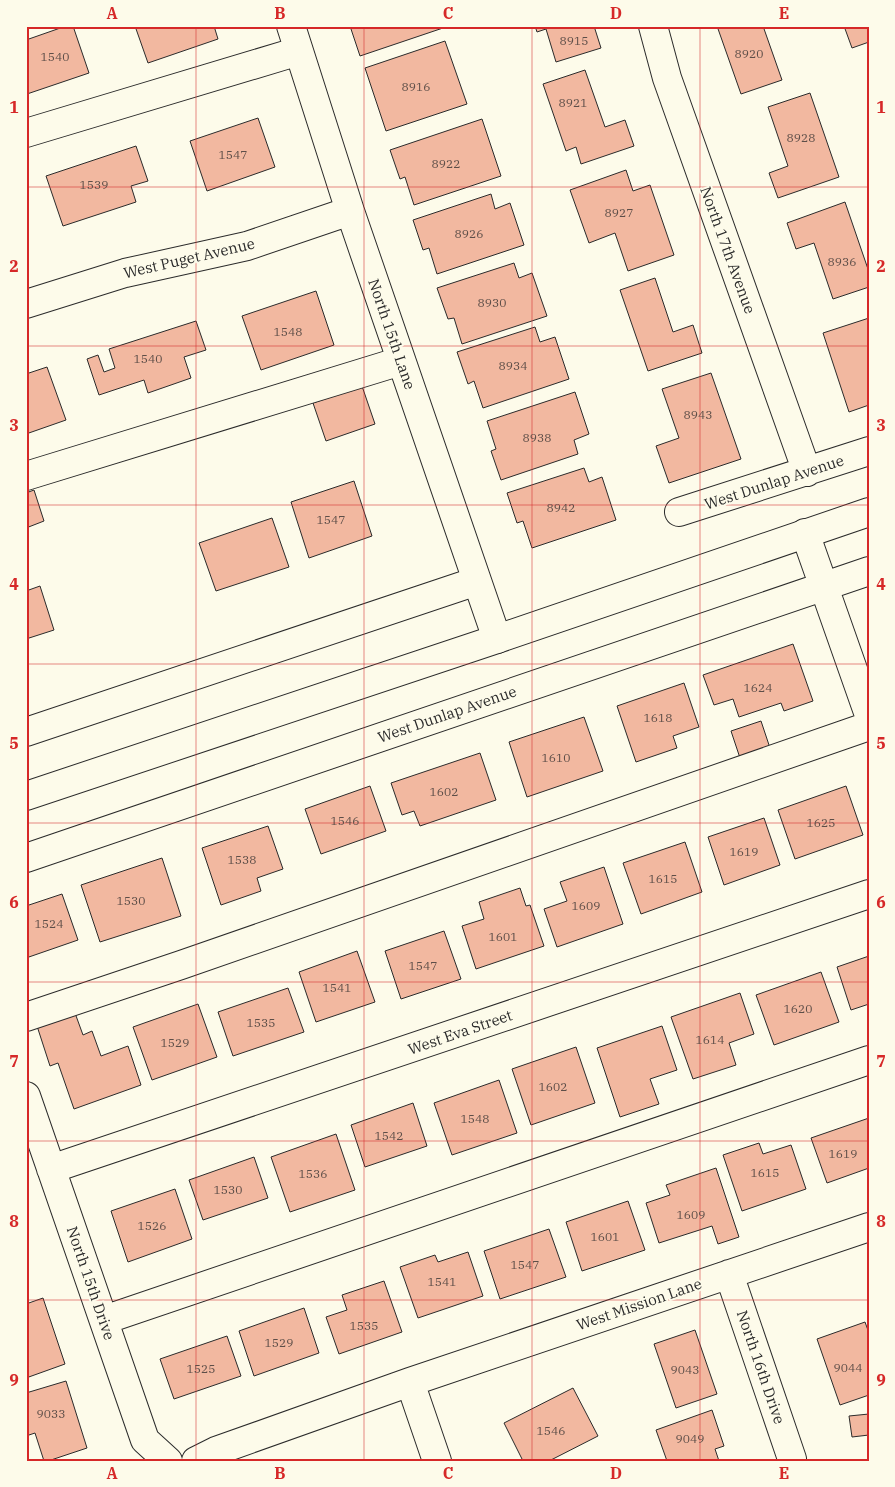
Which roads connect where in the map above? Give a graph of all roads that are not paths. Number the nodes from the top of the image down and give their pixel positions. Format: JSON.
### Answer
{"nodes":[{"id":1,"x":653,"y":26,"type":"edge"},
{"id":2,"x":295,"y":39,"type":"edge"},
{"id":3,"x":26,"y":134,"type":"edge"},
{"id":4,"x":350,"y":211,"type":"junction"},
{"id":5,"x":26,"y":304,"type":"edge"},
{"id":6,"x":401,"y":361,"type":"junction"},
{"id":7,"x":869,"y":451,"type":"edge"},
{"id":8,"x":807,"y":472,"type":"junction"},
{"id":9,"x":26,"y":476,"type":"edge"},
{"id":10,"x":680,"y":512,"type":"dead end"},
{"id":11,"x":869,"y":512,"type":"edge"},
{"id":12,"x":805,"y":534,"type":"junction"},
{"id":13,"x":869,"y":571,"type":"edge"},
{"id":14,"x":476,"y":581,"type":"junction"},
{"id":15,"x":824,"y":586,"type":"junction"},
{"id":16,"x":497,"y":640,"type":"junction"},
{"id":17,"x":869,"y":715,"type":"edge"},
{"id":18,"x":869,"y":726,"type":"edge"},
{"id":19,"x":26,"y":732,"type":"edge"},
{"id":20,"x":26,"y":796,"type":"edge"},
{"id":21,"x":26,"y":858,"type":"edge"},
{"id":22,"x":869,"y":894,"type":"edge"},
{"id":23,"x":26,"y":1017,"type":"edge"},
{"id":24,"x":869,"y":1060,"type":"edge"},
{"id":25,"x":26,"y":1096,"type":"edge"},
{"id":26,"x":51,"y":1169,"type":"junction"},
{"id":27,"x":869,"y":1227,"type":"edge"},
{"id":28,"x":729,"y":1274,"type":"junction"},
{"id":29,"x":104,"y":1320,"type":"junction"},
{"id":30,"x":410,"y":1382,"type":"junction"},
{"id":31,"x":792,"y":1459,"type":"dead end"},
{"id":32,"x":168,"y":1461,"type":"edge"},
{"id":33,"x":196,"y":1461,"type":"edge"},
{"id":34,"x":437,"y":1461,"type":"edge"}],
"edges":[{"from":1,"to":8,"type":"street","name":"North 17th Avenue"},
{"from":2,"to":3,"type":"street"},
{"from":2,"to":4,"type":"street","name":"North 15th Lane"},
{"from":4,"to":5,"type":"street","name":"West Puget Avenue"},
{"from":4,"to":6,"type":"street","name":"North 15th Lane"},
{"from":6,"to":9,"type":"street"},
{"from":6,"to":14,"type":"street","name":"North 15th Lane"},
{"from":7,"to":8,"type":"street","name":"West Dunlap Avenue"},
{"from":8,"to":10,"type":"street","name":"West Dunlap Avenue"},
{"from":11,"to":12,"type":"street"},
{"from":12,"to":15,"type":"street"},
{"from":12,"to":16,"type":"street"},
{"from":13,"to":15,"type":"street","name":"West Dunlap Avenue"},
{"from":14,"to":16,"type":"street","name":"North 15th Lane"},
{"from":14,"to":19,"type":"street"},
{"from":15,"to":17,"type":"street"},
{"from":15,"to":21,"type":"street","name":"West Dunlap Avenue"},
{"from":16,"to":20,"type":"street"},
{"from":18,"to":23,"type":"street"},
{"from":22,"to":26,"type":"street","name":"West Eva Street"},
{"from":24,"to":29,"type":"street"},
{"from":25,"to":26,"type":"street","name":"North 15th Drive"},
{"from":26,"to":29,"type":"street","name":"North 15th Drive"},
{"from":27,"to":28,"type":"street","name":"West Mission Lane"},
{"from":28,"to":30,"type":"street","name":"West Mission Lane"},
{"from":28,"to":31,"type":"street","name":"North 16th Drive"},
{"from":29,"to":32,"type":"street","name":"North 15th Drive"},
{"from":30,"to":33,"type":"street","name":"West Mission Lane"},
{"from":30,"to":34,"type":"street"}]}
